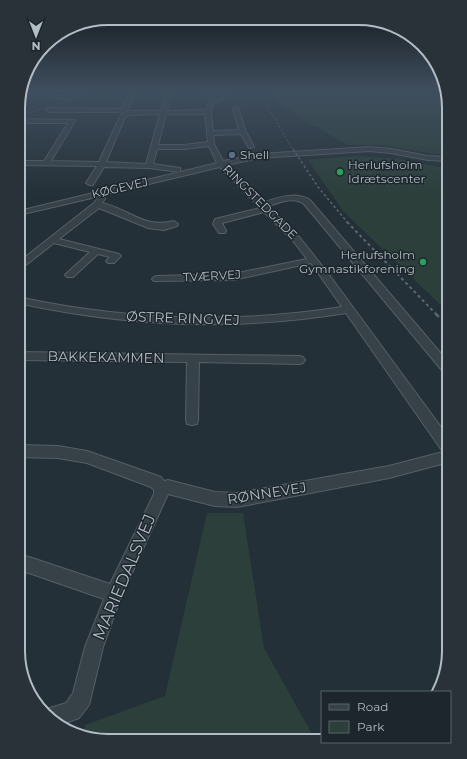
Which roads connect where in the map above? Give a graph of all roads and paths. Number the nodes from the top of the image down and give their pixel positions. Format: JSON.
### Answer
{"nodes":[{"id":1,"x":69,"y":126,"type":"edge"},
{"id":2,"x":118,"y":126,"type":"edge"},
{"id":3,"x":160,"y":126,"type":"edge"},
{"id":4,"x":209,"y":126,"type":"edge"},
{"id":5,"x":241,"y":126,"type":"edge"},
{"id":6,"x":243,"y":132,"type":"junction"},
{"id":7,"x":210,"y":133,"type":"junction"},
{"id":8,"x":212,"y":144,"type":"junction"},
{"id":9,"x":154,"y":147,"type":"junction"},
{"id":10,"x":251,"y":147,"type":"dead end"},
{"id":11,"x":442,"y":159,"type":"edge"},
{"id":12,"x":238,"y":160,"type":"junction"},
{"id":13,"x":285,"y":162,"type":"dead end"},
{"id":14,"x":25,"y":163,"type":"edge"},
{"id":15,"x":46,"y":163,"type":"junction"},
{"id":16,"x":102,"y":164,"type":"junction"},
{"id":17,"x":221,"y":164,"type":"junction"},
{"id":18,"x":149,"y":166,"type":"junction"},
{"id":19,"x":177,"y":170,"type":"dead end"},
{"id":20,"x":90,"y":183,"type":"dead end"},
{"id":21,"x":98,"y":194,"type":"junction"},
{"id":22,"x":98,"y":205,"type":"junction"},
{"id":23,"x":264,"y":207,"type":"junction"},
{"id":24,"x":25,"y":212,"type":"edge"},
{"id":25,"x":174,"y":224,"type":"dead end"},
{"id":26,"x":222,"y":231,"type":"dead end"},
{"id":27,"x":52,"y":240,"type":"junction"},
{"id":28,"x":96,"y":251,"type":"junction"},
{"id":29,"x":313,"y":260,"type":"junction"},
{"id":30,"x":25,"y":261,"type":"edge"},
{"id":31,"x":111,"y":261,"type":"dead end"},
{"id":32,"x":70,"y":275,"type":"dead end"},
{"id":33,"x":157,"y":279,"type":"dead end"},
{"id":34,"x":25,"y":301,"type":"edge"},
{"id":35,"x":349,"y":309,"type":"junction"},
{"id":36,"x":25,"y":356,"type":"edge"},
{"id":37,"x":193,"y":359,"type":"junction"},
{"id":38,"x":299,"y":360,"type":"dead end"},
{"id":39,"x":442,"y":363,"type":"edge"},
{"id":40,"x":192,"y":420,"type":"dead end"},
{"id":41,"x":442,"y":439,"type":"edge"},
{"id":42,"x":25,"y":451,"type":"edge"},
{"id":43,"x":442,"y":458,"type":"edge"},
{"id":44,"x":161,"y":488,"type":"junction"},
{"id":45,"x":25,"y":564,"type":"edge"},
{"id":46,"x":114,"y":594,"type":"junction"},
{"id":47,"x":57,"y":716,"type":"edge"}],
"edges":[{"from":1,"to":15,"type":"street"},
{"from":2,"to":16,"type":"street"},
{"from":3,"to":9,"type":"street"},
{"from":4,"to":7,"type":"street","name":"RINGSTEDGADE"},
{"from":5,"to":6,"type":"street"},
{"from":6,"to":7,"type":"street"},
{"from":6,"to":10,"type":"street"},
{"from":7,"to":8,"type":"street","name":"RINGSTEDGADE"},
{"from":8,"to":9,"type":"street"},
{"from":8,"to":17,"type":"street","name":"RINGSTEDGADE"},
{"from":9,"to":18,"type":"street"},
{"from":11,"to":12,"type":"street","name":"KØGEVEJ"},
{"from":12,"to":13,"type":"street"},
{"from":12,"to":17,"type":"street","name":"KØGEVEJ"},
{"from":14,"to":15,"type":"street"},
{"from":15,"to":16,"type":"street"},
{"from":16,"to":18,"type":"street"},
{"from":16,"to":20,"type":"street"},
{"from":17,"to":21,"type":"street","name":"KØGEVEJ"},
{"from":17,"to":23,"type":"street","name":"RINGSTEDGADE"},
{"from":18,"to":19,"type":"street"},
{"from":21,"to":22,"type":"street"},
{"from":21,"to":24,"type":"street","name":"KØGEVEJ"},
{"from":22,"to":25,"type":"street"},
{"from":22,"to":27,"type":"street"},
{"from":23,"to":26,"type":"street"},
{"from":23,"to":29,"type":"street","name":"RINGSTEDGADE"},
{"from":23,"to":39,"type":"street"},
{"from":27,"to":28,"type":"street"},
{"from":27,"to":30,"type":"street"},
{"from":28,"to":31,"type":"street"},
{"from":28,"to":32,"type":"street"},
{"from":29,"to":33,"type":"street","name":"TVÆRVEJ"},
{"from":29,"to":35,"type":"street","name":"RINGSTEDGADE"},
{"from":34,"to":35,"type":"street","name":"ØSTRE RINGVEJ"},
{"from":35,"to":41,"type":"street","name":"RINGSTEDGADE"},
{"from":36,"to":37,"type":"street","name":"BAKKEKAMMEN"},
{"from":37,"to":38,"type":"street","name":"BAKKEKAMMEN"},
{"from":37,"to":40,"type":"street"},
{"from":42,"to":44,"type":"street","name":"RØNNEVEJ"},
{"from":43,"to":44,"type":"street","name":"RØNNEVEJ"},
{"from":44,"to":46,"type":"street","name":"MARIEDALSVEJ"},
{"from":45,"to":46,"type":"street"},
{"from":46,"to":47,"type":"street","name":"MARIEDALSVEJ"}]}
